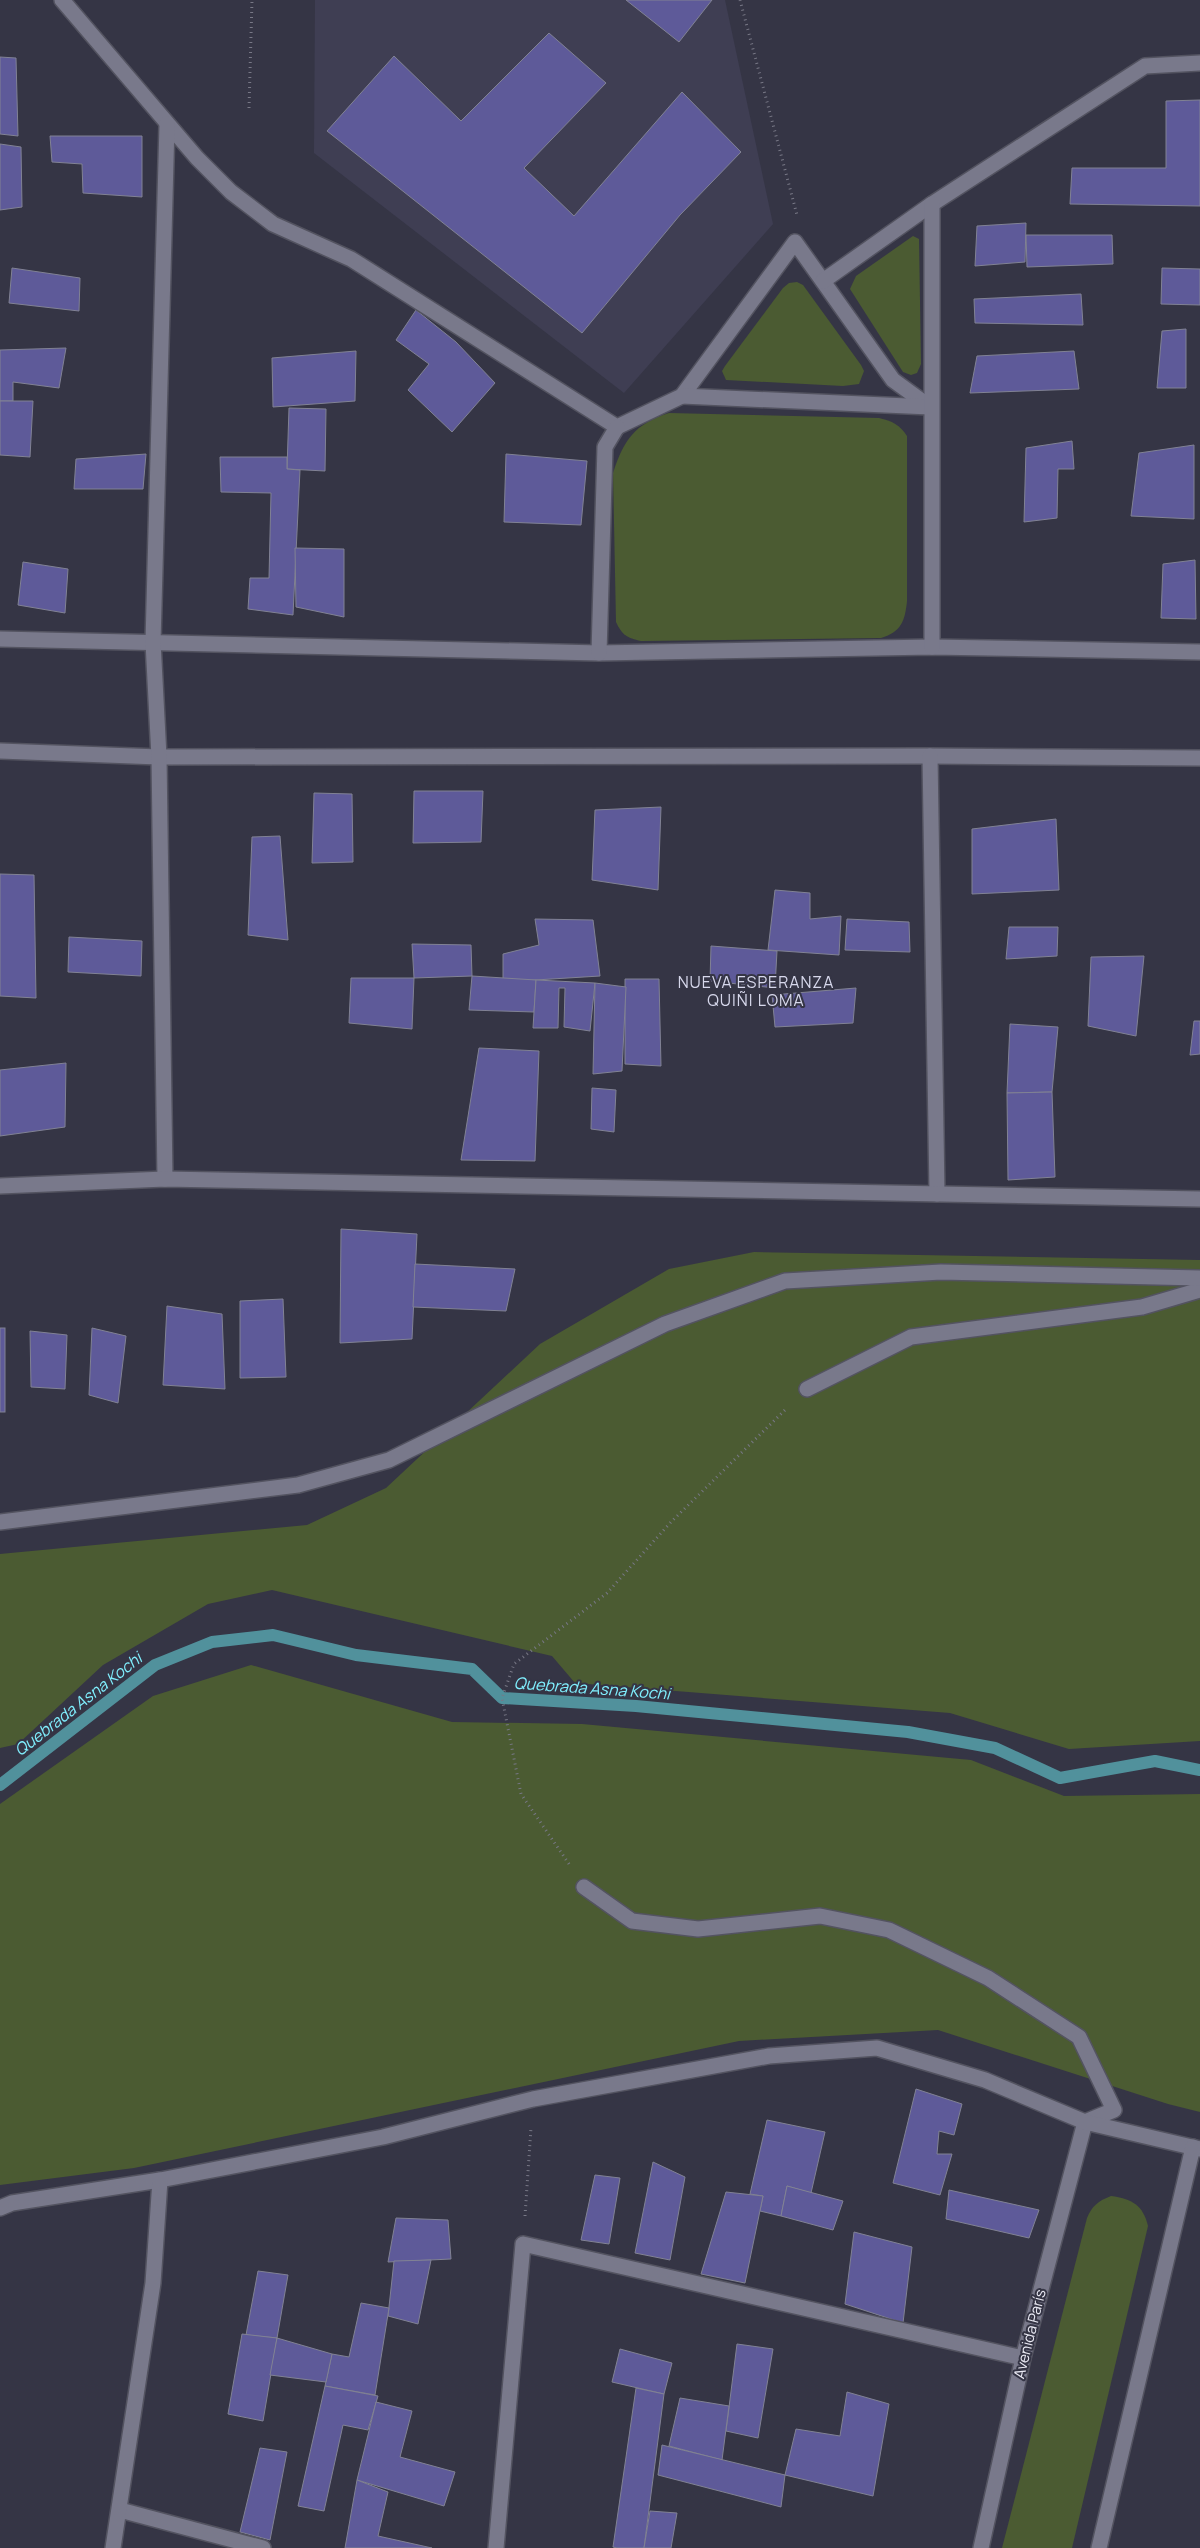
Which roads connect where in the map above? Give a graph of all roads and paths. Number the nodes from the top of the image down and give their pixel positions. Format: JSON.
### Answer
{"nodes":[{"id":1,"x":62,"y":0,"type":"edge"},
{"id":2,"x":252,"y":0,"type":"edge"},
{"id":3,"x":740,"y":0,"type":"edge"},
{"id":4,"x":1200,"y":63,"type":"edge"},
{"id":5,"x":249,"y":108,"type":"dead end"},
{"id":6,"x":167,"y":124,"type":"junction"},
{"id":7,"x":932,"y":204,"type":"junction"},
{"id":8,"x":795,"y":242,"type":"junction"},
{"id":9,"x":823,"y":281,"type":"junction"},
{"id":10,"x":682,"y":396,"type":"junction"},
{"id":11,"x":930,"y":407,"type":"junction"},
{"id":12,"x":617,"y":427,"type":"junction"},
{"id":13,"x":0,"y":639,"type":"edge"},
{"id":14,"x":153,"y":642,"type":"junction"},
{"id":15,"x":932,"y":647,"type":"junction"},
{"id":16,"x":1200,"y":652,"type":"edge"},
{"id":17,"x":599,"y":653,"type":"junction"},
{"id":18,"x":0,"y":751,"type":"edge"},
{"id":19,"x":930,"y":756,"type":"junction"},
{"id":20,"x":159,"y":757,"type":"junction"},
{"id":21,"x":1200,"y":758,"type":"edge"},
{"id":22,"x":165,"y":1179,"type":"junction"},
{"id":23,"x":0,"y":1186,"type":"edge"},
{"id":24,"x":937,"y":1194,"type":"junction"},
{"id":25,"x":1200,"y":1200,"type":"edge"},
{"id":26,"x":1200,"y":1278,"type":"edge"},
{"id":27,"x":1200,"y":1290,"type":"edge"},
{"id":28,"x":807,"y":1389,"type":"joint"},
{"id":29,"x":0,"y":1522,"type":"edge"},
{"id":30,"x":584,"y":1887,"type":"joint"},
{"id":31,"x":533,"y":2100,"type":"junction"},
{"id":32,"x":1085,"y":2122,"type":"junction"},
{"id":33,"x":1197,"y":2148,"type":"edge"},
{"id":34,"x":160,"y":2180,"type":"junction"},
{"id":35,"x":0,"y":2208,"type":"edge"},
{"id":36,"x":523,"y":2244,"type":"junction"},
{"id":37,"x":1023,"y":2358,"type":"junction"},
{"id":38,"x":120,"y":2510,"type":"junction"},
{"id":39,"x":113,"y":2548,"type":"edge"},
{"id":40,"x":263,"y":2548,"type":"edge"},
{"id":41,"x":496,"y":2548,"type":"edge"},
{"id":42,"x":981,"y":2548,"type":"edge"},
{"id":43,"x":1099,"y":2548,"type":"edge"}],
"edges":[{"from":1,"to":6,"type":"street"},
{"from":2,"to":5,"type":"path"},
{"from":3,"to":8,"type":"path"},
{"from":4,"to":7,"type":"street"},
{"from":6,"to":12,"type":"street"},
{"from":6,"to":14,"type":"street"},
{"from":7,"to":9,"type":"street"},
{"from":7,"to":11,"type":"street"},
{"from":8,"to":9,"type":"street"},
{"from":8,"to":10,"type":"street"},
{"from":9,"to":11,"type":"street"},
{"from":10,"to":11,"type":"street"},
{"from":10,"to":12,"type":"street"},
{"from":11,"to":15,"type":"street"},
{"from":12,"to":17,"type":"street"},
{"from":13,"to":14,"type":"street"},
{"from":14,"to":17,"type":"street"},
{"from":14,"to":20,"type":"street"},
{"from":15,"to":16,"type":"street"},
{"from":15,"to":17,"type":"street"},
{"from":18,"to":20,"type":"street"},
{"from":19,"to":20,"type":"street"},
{"from":19,"to":21,"type":"street"},
{"from":19,"to":24,"type":"street"},
{"from":20,"to":22,"type":"street"},
{"from":22,"to":23,"type":"street"},
{"from":22,"to":24,"type":"street"},
{"from":24,"to":25,"type":"street"},
{"from":26,"to":29,"type":"street"},
{"from":27,"to":28,"type":"street"},
{"from":28,"to":30,"type":"path"},
{"from":30,"to":32,"type":"street"},
{"from":31,"to":32,"type":"street"},
{"from":31,"to":34,"type":"street"},
{"from":31,"to":36,"type":"path"},
{"from":32,"to":33,"type":"street"},
{"from":32,"to":37,"type":"street","name":"Avenida París"},
{"from":33,"to":43,"type":"street"},
{"from":34,"to":35,"type":"street"},
{"from":34,"to":38,"type":"street"},
{"from":36,"to":37,"type":"street"},
{"from":36,"to":41,"type":"street"},
{"from":37,"to":42,"type":"street","name":"Avenida París"},
{"from":38,"to":39,"type":"street"},
{"from":38,"to":40,"type":"street"}]}
